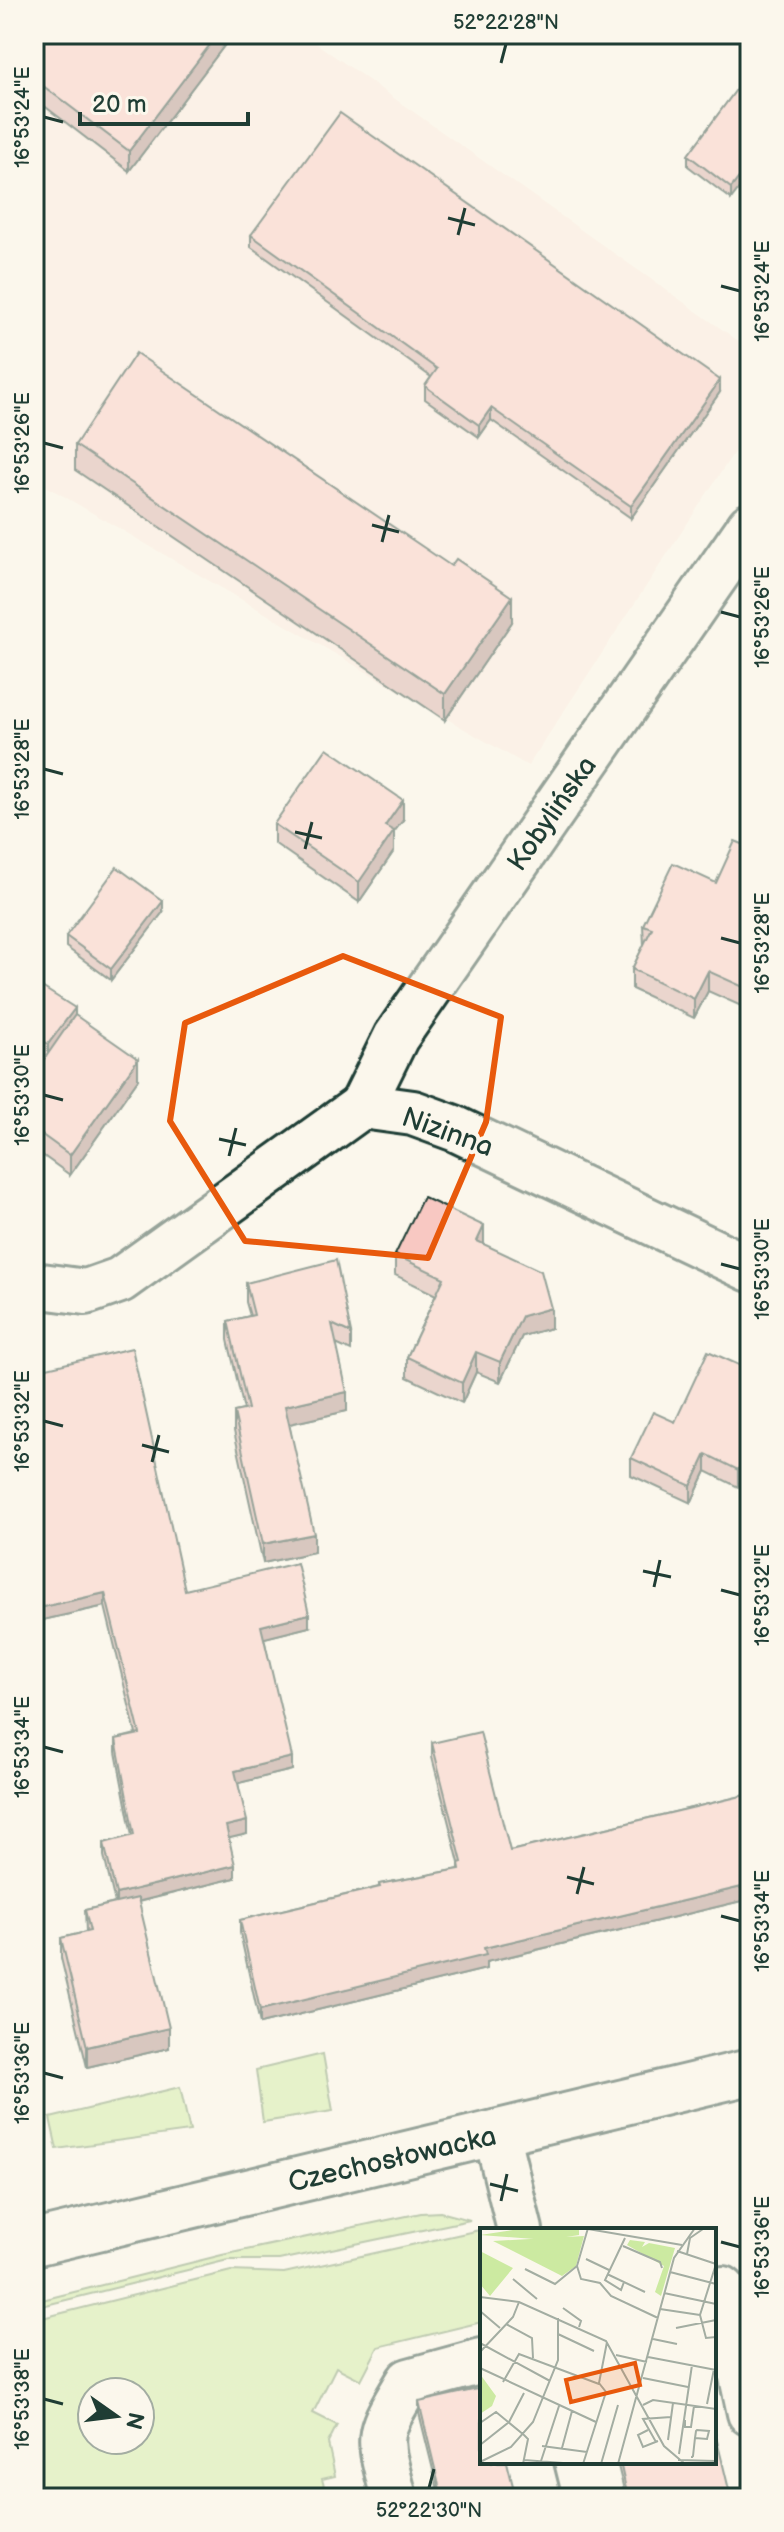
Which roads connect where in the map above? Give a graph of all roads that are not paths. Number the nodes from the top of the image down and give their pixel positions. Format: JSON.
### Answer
{"nodes":[{"id":1,"x":750,"y":526,"type":"edge"},
{"id":2,"x":362,"y":1106,"type":"junction"},
{"id":3,"x":750,"y":1269,"type":"edge"},
{"id":4,"x":34,"y":1285,"type":"edge"},
{"id":5,"x":750,"y":2072,"type":"edge"},
{"id":6,"x":496,"y":2133,"type":"junction"},
{"id":7,"x":106,"y":2225,"type":"junction"},
{"id":8,"x":520,"y":2228,"type":"edge"},
{"id":9,"x":34,"y":2243,"type":"edge"},
{"id":10,"x":34,"y":2262,"type":"edge"},
{"id":11,"x":716,"y":2290,"type":"edge"},
{"id":12,"x":480,"y":2362,"type":"edge"},
{"id":13,"x":750,"y":2413,"type":"edge"},
{"id":14,"x":530,"y":2464,"type":"edge"},
{"id":15,"x":394,"y":2498,"type":"edge"},
{"id":16,"x":538,"y":2498,"type":"edge"}],
"edges":[{"from":1,"to":2,"type":"street","name":"Kobylińska"},
{"from":2,"to":3,"type":"street","name":"Nizinna"},
{"from":2,"to":4,"type":"street","name":"Nizinna"},
{"from":5,"to":6,"type":"street","name":"Czechosłowacka"},
{"from":6,"to":7,"type":"street","name":"Czechosłowacka"},
{"from":6,"to":8,"type":"street"},
{"from":7,"to":9,"type":"street","name":"Czechosłowacka"},
{"from":7,"to":10,"type":"street"},
{"from":11,"to":13,"type":"street"},
{"from":12,"to":15,"type":"street"},
{"from":14,"to":16,"type":"street"}]}
